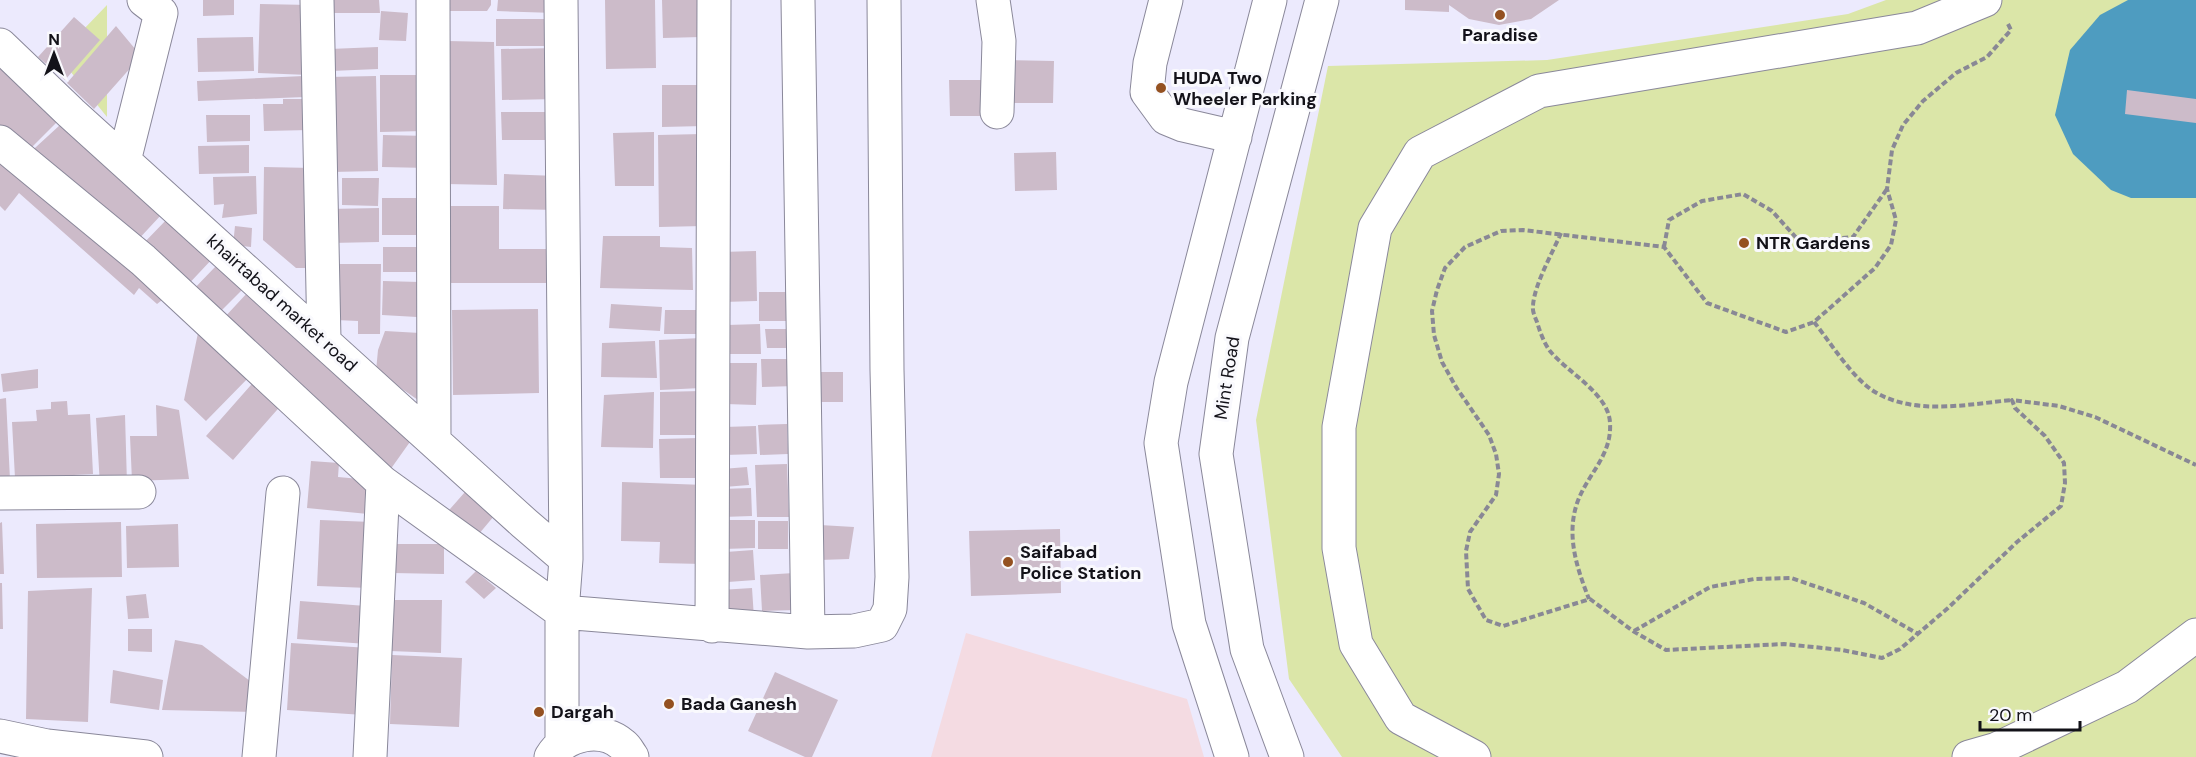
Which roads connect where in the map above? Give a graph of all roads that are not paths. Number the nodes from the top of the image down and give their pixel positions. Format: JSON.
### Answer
{"nodes":[{"id":1,"x":144,"y":0,"type":"edge"},
{"id":2,"x":317,"y":0,"type":"edge"},
{"id":3,"x":433,"y":0,"type":"edge"},
{"id":4,"x":561,"y":0,"type":"edge"},
{"id":5,"x":714,"y":0,"type":"edge"},
{"id":6,"x":798,"y":0,"type":"edge"},
{"id":7,"x":884,"y":0,"type":"edge"},
{"id":8,"x":993,"y":0,"type":"edge"},
{"id":9,"x":1166,"y":0,"type":"edge"},
{"id":10,"x":1270,"y":0,"type":"edge"},
{"id":11,"x":1322,"y":0,"type":"edge"},
{"id":12,"x":1995,"y":10,"type":"edge"},
{"id":13,"x":0,"y":45,"type":"edge"},
{"id":14,"x":997,"y":112,"type":"dead end"},
{"id":15,"x":1235,"y":136,"type":"junction"},
{"id":16,"x":0,"y":142,"type":"edge"},
{"id":17,"x":124,"y":161,"type":"junction"},
{"id":18,"x":324,"y":340,"type":"junction"},
{"id":19,"x":434,"y":441,"type":"junction"},
{"id":20,"x":1161,"y":442,"type":"junction"},
{"id":21,"x":1216,"y":454,"type":"junction"},
{"id":22,"x":383,"y":483,"type":"junction"},
{"id":23,"x":139,"y":492,"type":"dead end"},
{"id":24,"x":0,"y":493,"type":"edge"},
{"id":25,"x":283,"y":493,"type":"dead end"},
{"id":26,"x":566,"y":559,"type":"junction"},
{"id":27,"x":562,"y":612,"type":"junction"},
{"id":28,"x":712,"y":626,"type":"junction"},
{"id":29,"x":808,"y":632,"type":"junction"},
{"id":30,"x":2196,"y":635,"type":"edge"},
{"id":31,"x":0,"y":736,"type":"edge"},
{"id":32,"x":557,"y":750,"type":"edge"},
{"id":33,"x":47,"y":751,"type":"edge"},
{"id":34,"x":146,"y":757,"type":"edge"},
{"id":35,"x":259,"y":757,"type":"edge"},
{"id":36,"x":370,"y":757,"type":"edge"},
{"id":37,"x":632,"y":757,"type":"edge"},
{"id":38,"x":1232,"y":757,"type":"edge"},
{"id":39,"x":1287,"y":757,"type":"edge"},
{"id":40,"x":1474,"y":757,"type":"edge"},
{"id":41,"x":1969,"y":757,"type":"edge"}],
"edges":[{"from":1,"to":17,"type":"street"},
{"from":2,"to":18,"type":"street"},
{"from":3,"to":19,"type":"street"},
{"from":4,"to":26,"type":"street"},
{"from":5,"to":28,"type":"street"},
{"from":6,"to":29,"type":"street"},
{"from":7,"to":29,"type":"street"},
{"from":8,"to":14,"type":"street"},
{"from":9,"to":15,"type":"street"},
{"from":10,"to":15,"type":"street"},
{"from":11,"to":21,"type":"street","name":"Mint Road"},
{"from":12,"to":40,"type":"street"},
{"from":13,"to":17,"type":"street","name":"khairtabad market road"},
{"from":15,"to":20,"type":"street"},
{"from":16,"to":22,"type":"street"},
{"from":17,"to":18,"type":"street","name":"khairtabad market road"},
{"from":18,"to":19,"type":"street","name":"khairtabad market road"},
{"from":19,"to":26,"type":"street","name":"khairtabad market road"},
{"from":20,"to":21,"type":"street"},
{"from":20,"to":38,"type":"street"},
{"from":21,"to":39,"type":"street","name":"Mint Road"},
{"from":22,"to":27,"type":"street"},
{"from":22,"to":36,"type":"street"},
{"from":23,"to":24,"type":"street"},
{"from":25,"to":35,"type":"street"},
{"from":26,"to":27,"type":"street"},
{"from":27,"to":28,"type":"street"},
{"from":27,"to":32,"type":"street"},
{"from":28,"to":29,"type":"street"},
{"from":30,"to":41,"type":"street"},
{"from":31,"to":33,"type":"street"},
{"from":32,"to":37,"type":"street"},
{"from":33,"to":34,"type":"street"}]}
